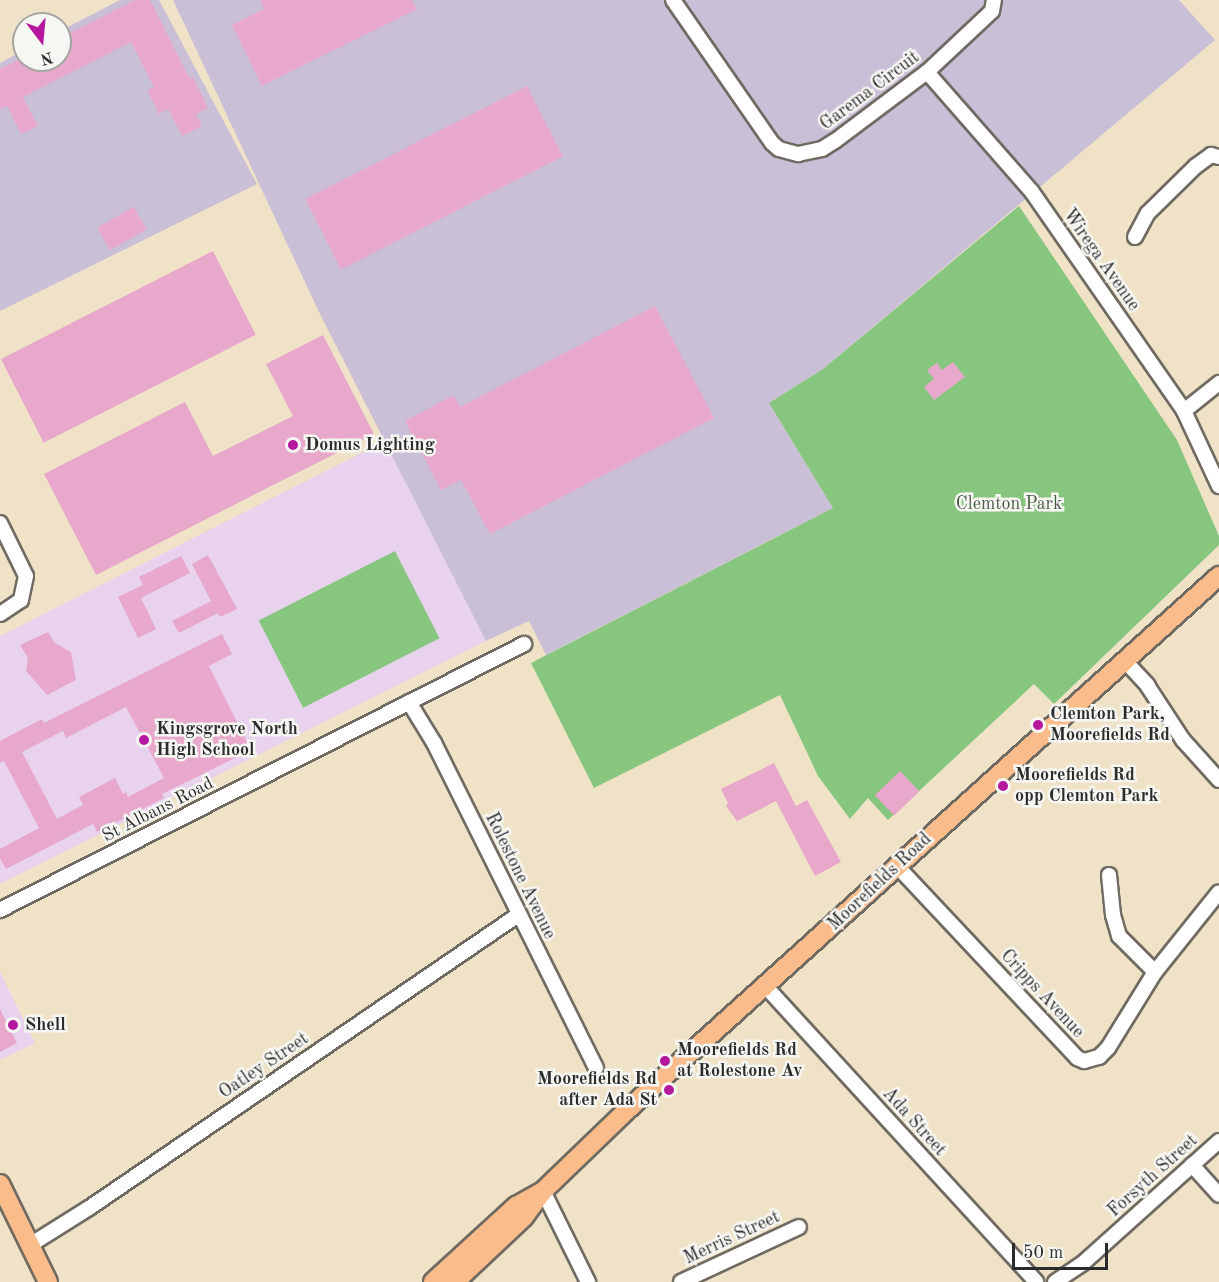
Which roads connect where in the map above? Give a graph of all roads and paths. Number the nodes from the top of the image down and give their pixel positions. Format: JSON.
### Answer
{"nodes":[{"id":1,"x":673,"y":0,"type":"edge"},
{"id":2,"x":994,"y":0,"type":"edge"},
{"id":3,"x":927,"y":72,"type":"junction"},
{"id":4,"x":1219,"y":158,"type":"edge"},
{"id":5,"x":1135,"y":237,"type":"dead end"},
{"id":6,"x":1219,"y":383,"type":"edge"},
{"id":7,"x":1184,"y":411,"type":"junction"},
{"id":8,"x":1219,"y":486,"type":"edge"},
{"id":9,"x":0,"y":523,"type":"edge"},
{"id":10,"x":1219,"y":576,"type":"edge"},
{"id":11,"x":0,"y":614,"type":"edge"},
{"id":12,"x":524,"y":644,"type":"dead end"},
{"id":13,"x":1125,"y":662,"type":"junction"},
{"id":14,"x":409,"y":702,"type":"junction"},
{"id":15,"x":1219,"y":780,"type":"edge"},
{"id":16,"x":897,"y":866,"type":"junction"},
{"id":17,"x":1109,"y":874,"type":"dead end"},
{"id":18,"x":1219,"y":892,"type":"edge"},
{"id":19,"x":0,"y":910,"type":"edge"},
{"id":20,"x":518,"y":915,"type":"junction"},
{"id":21,"x":1155,"y":972,"type":"junction"},
{"id":22,"x":766,"y":987,"type":"junction"},
{"id":23,"x":596,"y":1068,"type":"dead end"},
{"id":24,"x":1219,"y":1141,"type":"edge"},
{"id":25,"x":1192,"y":1165,"type":"junction"},
{"id":26,"x":0,"y":1184,"type":"edge"},
{"id":27,"x":543,"y":1191,"type":"junction"},
{"id":28,"x":1219,"y":1195,"type":"edge"},
{"id":29,"x":799,"y":1227,"type":"dead end"},
{"id":30,"x":30,"y":1245,"type":"junction"},
{"id":31,"x":48,"y":1282,"type":"edge"},
{"id":32,"x":433,"y":1282,"type":"edge"},
{"id":33,"x":454,"y":1282,"type":"edge"},
{"id":34,"x":588,"y":1282,"type":"edge"},
{"id":35,"x":681,"y":1282,"type":"edge"},
{"id":36,"x":1036,"y":1282,"type":"edge"},
{"id":37,"x":1055,"y":1282,"type":"edge"}],
"edges":[{"from":1,"to":3,"type":"street","name":"Garema Circuit"},
{"from":2,"to":3,"type":"street","name":"Garema Circuit"},
{"from":3,"to":7,"type":"street","name":"Wirega Avenue"},
{"from":4,"to":5,"type":"street"},
{"from":6,"to":7,"type":"street"},
{"from":7,"to":8,"type":"street","name":"Wirega Avenue"},
{"from":9,"to":11,"type":"street"},
{"from":10,"to":13,"type":"main road","name":"Moorefields Road"},
{"from":12,"to":14,"type":"street","name":"St Albans Road"},
{"from":13,"to":15,"type":"street"},
{"from":13,"to":16,"type":"main road","name":"Moorefields Road"},
{"from":14,"to":19,"type":"street","name":"St Albans Road"},
{"from":14,"to":20,"type":"street","name":"Rolestone Avenue"},
{"from":16,"to":21,"type":"street","name":"Cripps Avenue"},
{"from":16,"to":22,"type":"main road","name":"Moorefields Road"},
{"from":17,"to":21,"type":"street"},
{"from":18,"to":21,"type":"street","name":"Cripps Avenue"},
{"from":20,"to":23,"type":"street","name":"Rolestone Avenue"},
{"from":20,"to":30,"type":"street","name":"Oatley Street"},
{"from":22,"to":27,"type":"main road","name":"Moorefields Road"},
{"from":22,"to":36,"type":"street","name":"Ada Street"},
{"from":24,"to":25,"type":"street","name":"Forsyth Street"},
{"from":25,"to":28,"type":"street"},
{"from":25,"to":37,"type":"street","name":"Forsyth Street"},
{"from":26,"to":30,"type":"main road"},
{"from":27,"to":32,"type":"main road","name":"Moorefields Road"},
{"from":27,"to":33,"type":"main road","name":"Moorefields Road"},
{"from":27,"to":34,"type":"street"},
{"from":29,"to":35,"type":"street","name":"Merris Street"},
{"from":30,"to":31,"type":"main road"}]}
